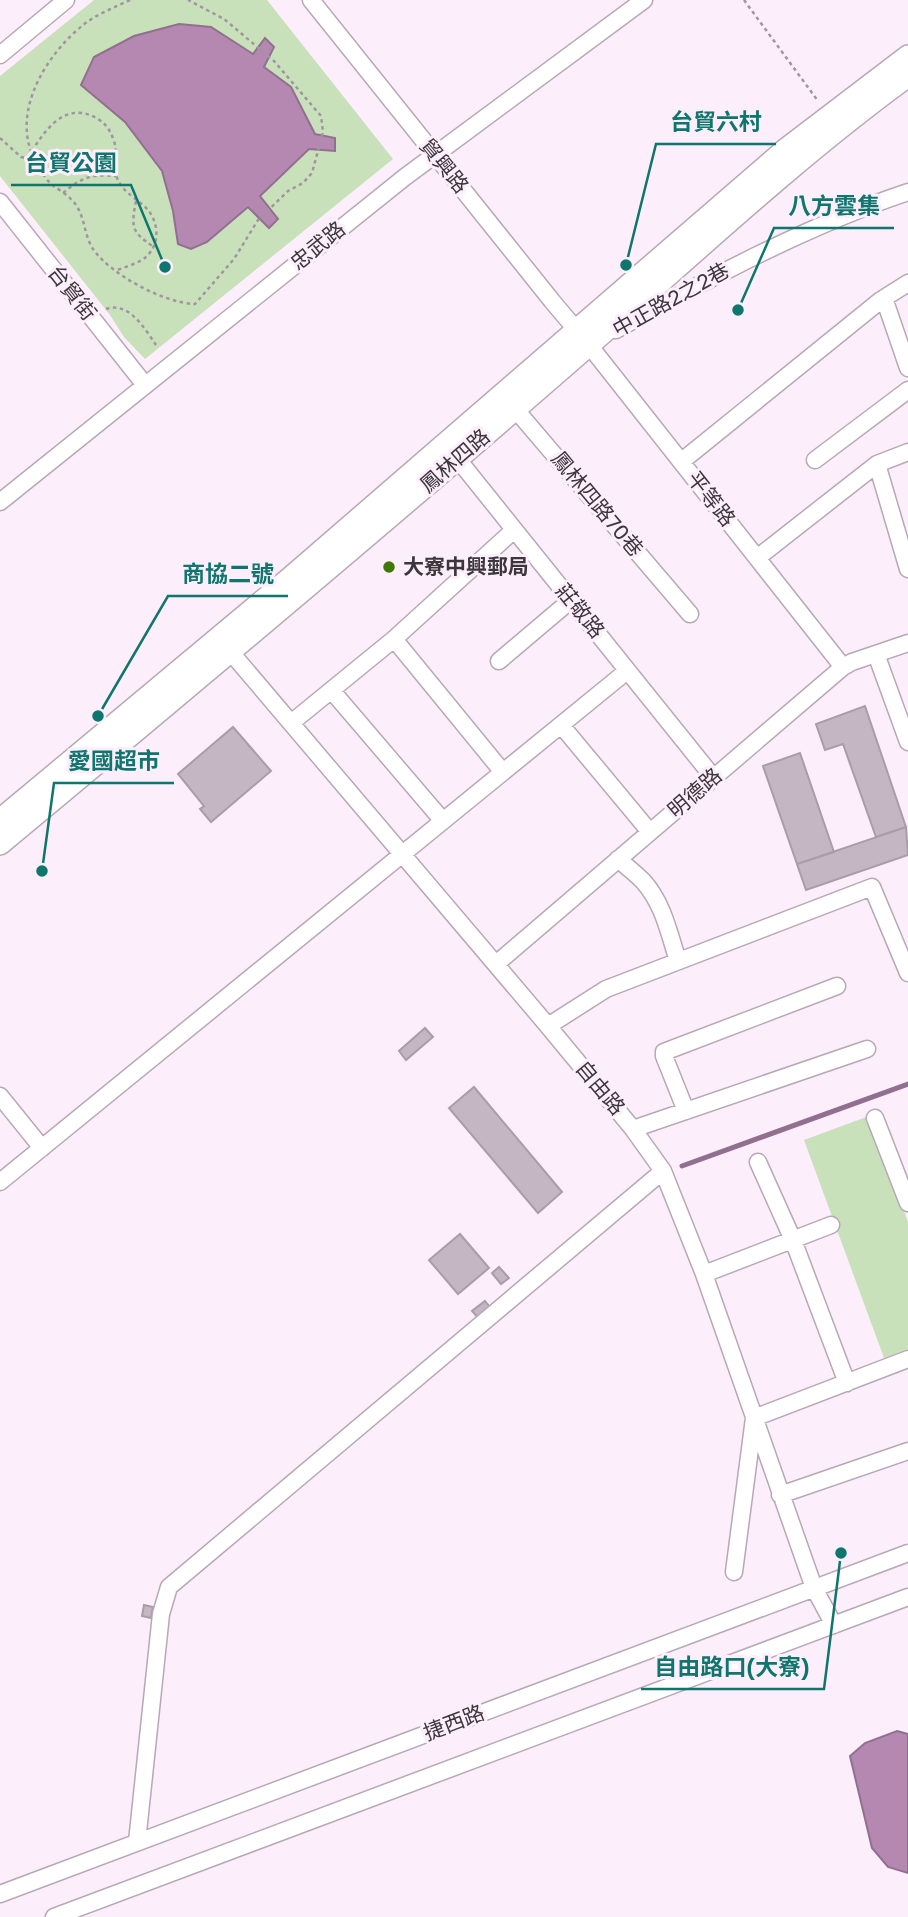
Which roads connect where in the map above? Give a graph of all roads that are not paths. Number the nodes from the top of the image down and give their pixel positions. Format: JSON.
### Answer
{"nodes":[{"id":1,"x":66,"y":0,"type":"edge"},
{"id":2,"x":312,"y":0,"type":"edge"},
{"id":3,"x":644,"y":0,"type":"edge"},
{"id":4,"x":0,"y":55,"type":"edge"},
{"id":5,"x":908,"y":56,"type":"edge"},
{"id":6,"x":908,"y":76,"type":"edge"},
{"id":7,"x":435,"y":155,"type":"junction"},
{"id":8,"x":908,"y":192,"type":"edge"},
{"id":9,"x":0,"y":202,"type":"edge"},
{"id":10,"x":908,"y":283,"type":"edge"},
{"id":11,"x":884,"y":298,"type":"junction"},
{"id":12,"x":583,"y":338,"type":"junction"},
{"id":13,"x":908,"y":368,"type":"edge"},
{"id":14,"x":145,"y":385,"type":"junction"},
{"id":15,"x":908,"y":390,"type":"edge"},
{"id":16,"x":510,"y":402,"type":"junction"},
{"id":17,"x":452,"y":452,"type":"junction"},
{"id":18,"x":908,"y":452,"type":"edge"},
{"id":19,"x":815,"y":460,"type":"dead end"},
{"id":20,"x":682,"y":461,"type":"junction"},
{"id":21,"x":877,"y":464,"type":"junction"},
{"id":22,"x":0,"y":502,"type":"edge"},
{"id":23,"x":514,"y":530,"type":"junction"},
{"id":24,"x":757,"y":558,"type":"junction"},
{"id":25,"x":908,"y":569,"type":"edge"},
{"id":26,"x":571,"y":600,"type":"junction"},
{"id":27,"x":690,"y":614,"type":"dead end"},
{"id":28,"x":394,"y":639,"type":"junction"},
{"id":29,"x":908,"y":643,"type":"edge"},
{"id":30,"x":225,"y":645,"type":"junction"},
{"id":31,"x":876,"y":654,"type":"junction"},
{"id":32,"x":499,"y":660,"type":"dead end"},
{"id":33,"x":843,"y":667,"type":"junction"},
{"id":34,"x":627,"y":671,"type":"junction"},
{"id":35,"x":332,"y":691,"type":"junction"},
{"id":36,"x":291,"y":723,"type":"junction"},
{"id":37,"x":561,"y":725,"type":"junction"},
{"id":38,"x":908,"y":742,"type":"edge"},
{"id":39,"x":502,"y":771,"type":"junction"},
{"id":40,"x":713,"y":777,"type":"junction"},
{"id":41,"x":0,"y":820,"type":"edge"},
{"id":42,"x":443,"y":821,"type":"junction"},
{"id":43,"x":650,"y":832,"type":"junction"},
{"id":44,"x":0,"y":844,"type":"edge"},
{"id":45,"x":403,"y":855,"type":"junction"},
{"id":46,"x":618,"y":859,"type":"junction"},
{"id":47,"x":678,"y":961,"type":"junction"},
{"id":48,"x":496,"y":964,"type":"junction"},
{"id":49,"x":908,"y":973,"type":"edge"},
{"id":50,"x":837,"y":986,"type":"dead end"},
{"id":51,"x":548,"y":1026,"type":"junction"},
{"id":52,"x":867,"y":1049,"type":"dead end"},
{"id":53,"x":0,"y":1096,"type":"edge"},
{"id":54,"x":686,"y":1111,"type":"junction"},
{"id":55,"x":875,"y":1118,"type":"dead end"},
{"id":56,"x":634,"y":1129,"type":"junction"},
{"id":57,"x":42,"y":1148,"type":"junction"},
{"id":58,"x":758,"y":1162,"type":"dead end"},
{"id":59,"x":663,"y":1171,"type":"junction"},
{"id":60,"x":0,"y":1182,"type":"edge"},
{"id":61,"x":908,"y":1200,"type":"edge"},
{"id":62,"x":831,"y":1225,"type":"dead end"},
{"id":63,"x":793,"y":1240,"type":"junction"},
{"id":64,"x":704,"y":1274,"type":"junction"},
{"id":65,"x":908,"y":1359,"type":"edge"},
{"id":66,"x":847,"y":1383,"type":"junction"},
{"id":67,"x":754,"y":1418,"type":"junction"},
{"id":68,"x":908,"y":1451,"type":"edge"},
{"id":69,"x":780,"y":1494,"type":"junction"},
{"id":70,"x":908,"y":1553,"type":"edge"},
{"id":71,"x":734,"y":1572,"type":"dead end"},
{"id":72,"x":814,"y":1588,"type":"junction"},
{"id":73,"x":908,"y":1597,"type":"edge"},
{"id":74,"x":834,"y":1625,"type":"junction"},
{"id":75,"x":137,"y":1842,"type":"junction"},
{"id":76,"x":0,"y":1894,"type":"edge"},
{"id":77,"x":54,"y":1917,"type":"edge"}],
"edges":[{"from":1,"to":4,"type":"street"},
{"from":2,"to":7,"type":"street","name":"貿興路"},
{"from":3,"to":7,"type":"street","name":"忠武路"},
{"from":5,"to":12,"type":"main road","name":"鳳林四路"},
{"from":6,"to":12,"type":"main road","name":"鳳林四路"},
{"from":7,"to":12,"type":"street","name":"貿興路"},
{"from":7,"to":14,"type":"street","name":"忠武路"},
{"from":8,"to":12,"type":"street","name":"中正路2之2巷"},
{"from":9,"to":14,"type":"street","name":"台貿街"},
{"from":10,"to":11,"type":"street"},
{"from":11,"to":13,"type":"street"},
{"from":11,"to":20,"type":"street"},
{"from":12,"to":16,"type":"main road","name":"鳳林四路"},
{"from":12,"to":20,"type":"street","name":"平等路"},
{"from":14,"to":22,"type":"street","name":"忠武路"},
{"from":15,"to":19,"type":"street"},
{"from":16,"to":17,"type":"main road","name":"鳳林四路"},
{"from":16,"to":27,"type":"street","name":"鳳林四路70巷"},
{"from":17,"to":23,"type":"street","name":"莊敬路"},
{"from":17,"to":30,"type":"main road","name":"鳳林四路"},
{"from":18,"to":21,"type":"street"},
{"from":20,"to":24,"type":"street","name":"平等路"},
{"from":21,"to":24,"type":"street"},
{"from":21,"to":25,"type":"street"},
{"from":23,"to":26,"type":"street","name":"莊敬路"},
{"from":23,"to":28,"type":"street"},
{"from":24,"to":33,"type":"street","name":"平等路"},
{"from":26,"to":32,"type":"street"},
{"from":26,"to":34,"type":"street","name":"莊敬路"},
{"from":28,"to":35,"type":"street"},
{"from":28,"to":39,"type":"street"},
{"from":29,"to":31,"type":"street","name":"明德路"},
{"from":30,"to":36,"type":"street","name":"自由路"},
{"from":30,"to":41,"type":"main road","name":"鳳林四路"},
{"from":30,"to":44,"type":"main road","name":"鳳林四路"},
{"from":31,"to":33,"type":"street","name":"明德路"},
{"from":31,"to":38,"type":"street"},
{"from":33,"to":40,"type":"street","name":"明德路"},
{"from":34,"to":37,"type":"street"},
{"from":34,"to":40,"type":"street","name":"莊敬路"},
{"from":35,"to":36,"type":"street"},
{"from":35,"to":42,"type":"street"},
{"from":36,"to":45,"type":"street","name":"自由路"},
{"from":37,"to":39,"type":"street"},
{"from":37,"to":43,"type":"street"},
{"from":39,"to":42,"type":"street"},
{"from":40,"to":43,"type":"street","name":"明德路"},
{"from":42,"to":45,"type":"street"},
{"from":43,"to":46,"type":"street","name":"明德路"},
{"from":45,"to":48,"type":"street","name":"自由路"},
{"from":45,"to":57,"type":"street"},
{"from":46,"to":47,"type":"street"},
{"from":46,"to":48,"type":"street","name":"明德路"},
{"from":47,"to":49,"type":"street"},
{"from":47,"to":51,"type":"street"},
{"from":48,"to":51,"type":"street","name":"自由路"},
{"from":50,"to":54,"type":"street"},
{"from":51,"to":56,"type":"street","name":"自由路"},
{"from":52,"to":54,"type":"street"},
{"from":53,"to":57,"type":"street"},
{"from":54,"to":56,"type":"street"},
{"from":55,"to":61,"type":"street"},
{"from":56,"to":59,"type":"street","name":"自由路"},
{"from":57,"to":60,"type":"street"},
{"from":58,"to":63,"type":"street"},
{"from":59,"to":64,"type":"street","name":"自由路"},
{"from":59,"to":75,"type":"street"},
{"from":62,"to":63,"type":"street"},
{"from":63,"to":64,"type":"street"},
{"from":63,"to":66,"type":"street"},
{"from":64,"to":67,"type":"street","name":"自由路"},
{"from":65,"to":66,"type":"street"},
{"from":66,"to":67,"type":"street"},
{"from":67,"to":69,"type":"street","name":"自由路"},
{"from":67,"to":71,"type":"street"},
{"from":68,"to":69,"type":"street"},
{"from":69,"to":72,"type":"street","name":"自由路"},
{"from":70,"to":72,"type":"street","name":"捷西路"},
{"from":72,"to":74,"type":"street","name":"自由路"},
{"from":72,"to":75,"type":"street","name":"捷西路"},
{"from":73,"to":74,"type":"street","name":"捷西路"},
{"from":74,"to":77,"type":"street","name":"捷西路"},
{"from":75,"to":76,"type":"street","name":"捷西路"}]}
